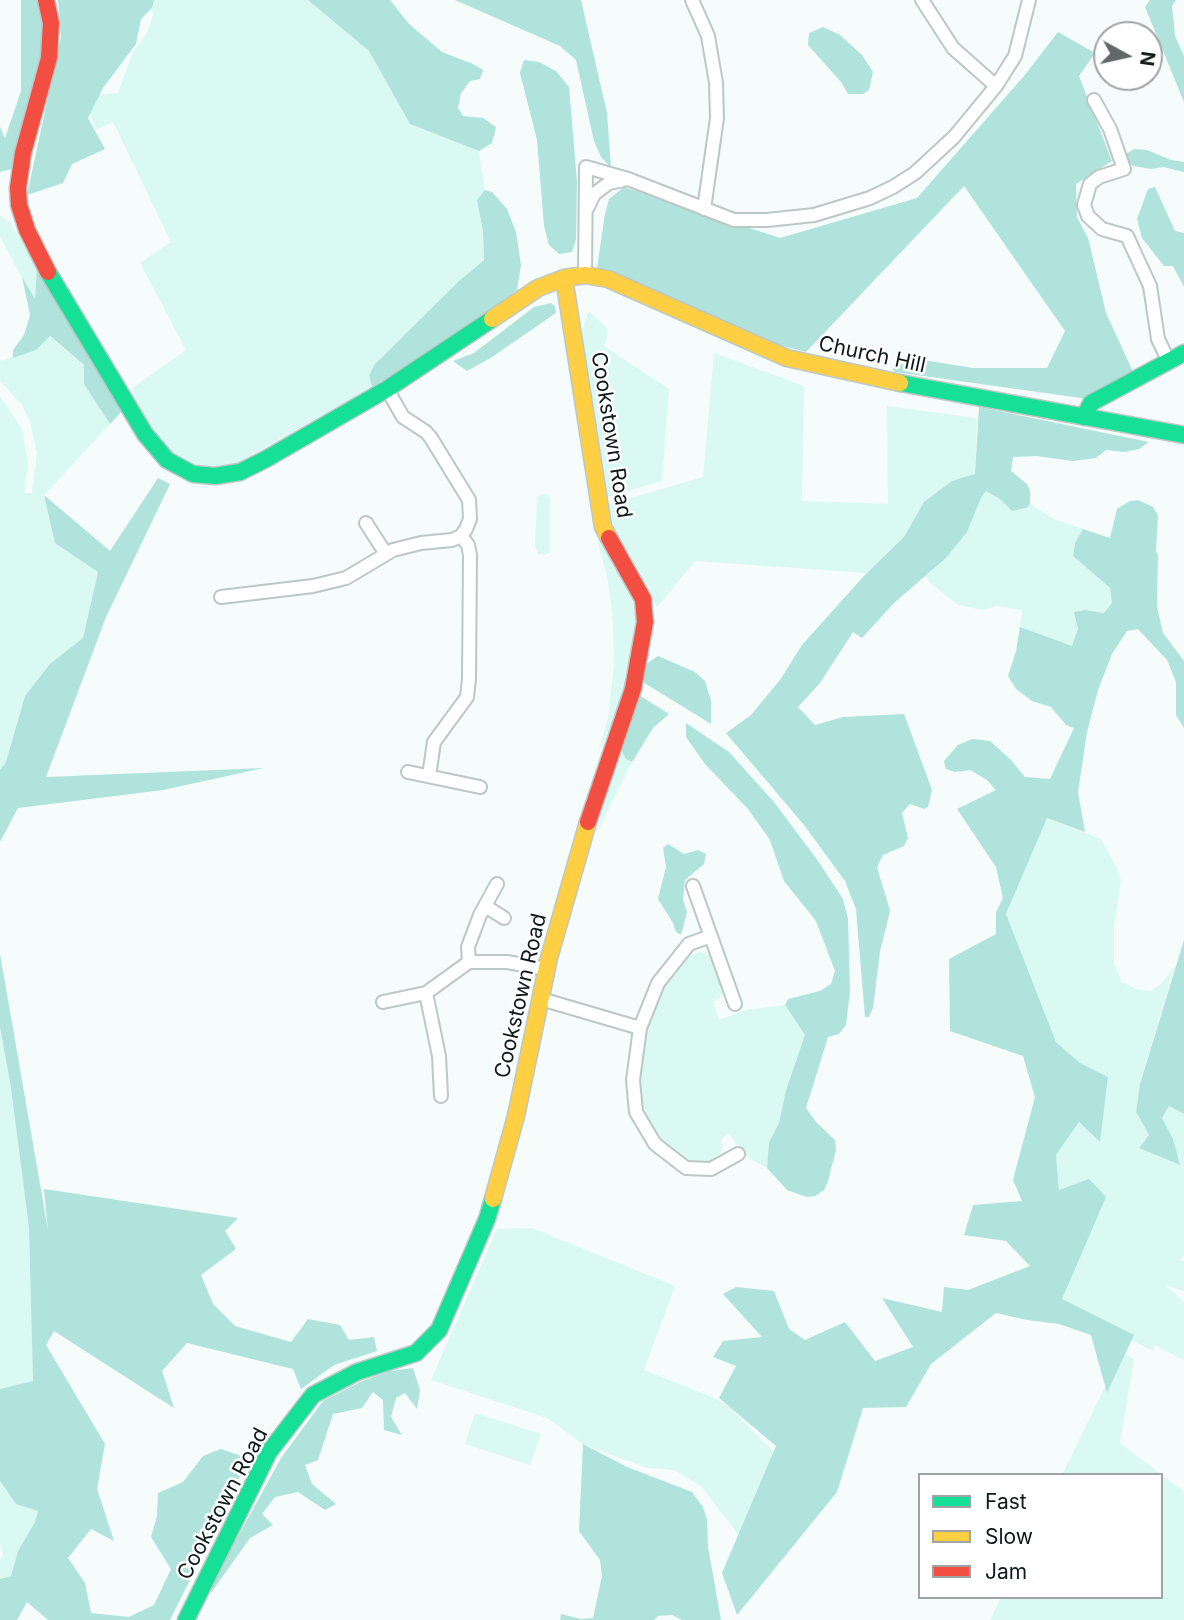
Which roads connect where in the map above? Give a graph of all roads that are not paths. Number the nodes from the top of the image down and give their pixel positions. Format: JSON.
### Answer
{"nodes":[{"id":1,"x":46,"y":0,"type":"edge"},
{"id":2,"x":692,"y":0,"type":"edge"},
{"id":3,"x":922,"y":0,"type":"edge"},
{"id":4,"x":1029,"y":0,"type":"edge"},
{"id":5,"x":996,"y":86,"type":"junction"},
{"id":6,"x":1094,"y":100,"type":"dead end"},
{"id":7,"x":628,"y":179,"type":"junction"},
{"id":8,"x":704,"y":209,"type":"junction"},
{"id":9,"x":586,"y":212,"type":"junction"},
{"id":10,"x":585,"y":275,"type":"junction"},
{"id":11,"x":564,"y":278,"type":"junction"},
{"id":12,"x":1184,"y":353,"type":"edge"},
{"id":13,"x":1169,"y":362,"type":"junction"},
{"id":14,"x":387,"y":388,"type":"junction"},
{"id":15,"x":1084,"y":417,"type":"junction"},
{"id":16,"x":1184,"y":435,"type":"edge"},
{"id":17,"x":366,"y":523,"type":"dead end"},
{"id":18,"x":461,"y":536,"type":"junction"},
{"id":19,"x":386,"y":554,"type":"junction"},
{"id":20,"x":221,"y":597,"type":"dead end"},
{"id":21,"x":408,"y":772,"type":"dead end"},
{"id":22,"x":429,"y":776,"type":"junction"},
{"id":23,"x":480,"y":787,"type":"dead end"},
{"id":24,"x":497,"y":884,"type":"dead end"},
{"id":25,"x":693,"y":886,"type":"dead end"},
{"id":26,"x":485,"y":906,"type":"junction"},
{"id":27,"x":504,"y":918,"type":"dead end"},
{"id":28,"x":711,"y":936,"type":"junction"},
{"id":29,"x":469,"y":962,"type":"junction"},
{"id":30,"x":547,"y":969,"type":"junction"},
{"id":31,"x":426,"y":993,"type":"junction"},
{"id":32,"x":541,"y":999,"type":"junction"},
{"id":33,"x":383,"y":1002,"type":"dead end"},
{"id":34,"x":735,"y":1004,"type":"dead end"},
{"id":35,"x":640,"y":1028,"type":"junction"},
{"id":36,"x":441,"y":1096,"type":"dead end"},
{"id":37,"x":738,"y":1154,"type":"dead end"},
{"id":38,"x":186,"y":1620,"type":"edge"}],
"edges":[{"from":1,"to":14,"type":"street","name":"Church Hill"},
{"from":2,"to":8,"type":"street"},
{"from":3,"to":5,"type":"street"},
{"from":4,"to":5,"type":"street"},
{"from":5,"to":8,"type":"street"},
{"from":6,"to":13,"type":"street"},
{"from":7,"to":8,"type":"street"},
{"from":7,"to":9,"type":"street"},
{"from":7,"to":9,"type":"street"},
{"from":9,"to":10,"type":"street"},
{"from":10,"to":11,"type":"street","name":"Church Hill"},
{"from":10,"to":15,"type":"street","name":"Church Hill"},
{"from":11,"to":14,"type":"street","name":"Church Hill"},
{"from":11,"to":30,"type":"street","name":"Cookstown Road"},
{"from":12,"to":13,"type":"street"},
{"from":13,"to":15,"type":"street"},
{"from":14,"to":18,"type":"street"},
{"from":15,"to":16,"type":"street","name":"Church Hill"},
{"from":17,"to":19,"type":"street"},
{"from":18,"to":19,"type":"street"},
{"from":18,"to":22,"type":"street"},
{"from":19,"to":20,"type":"street"},
{"from":21,"to":22,"type":"street"},
{"from":22,"to":23,"type":"street"},
{"from":24,"to":26,"type":"street"},
{"from":25,"to":28,"type":"street"},
{"from":26,"to":27,"type":"street"},
{"from":26,"to":29,"type":"street"},
{"from":28,"to":34,"type":"street"},
{"from":28,"to":35,"type":"street"},
{"from":29,"to":30,"type":"street"},
{"from":29,"to":31,"type":"street"},
{"from":30,"to":32,"type":"street","name":"Cookstown Road"},
{"from":31,"to":33,"type":"street"},
{"from":31,"to":36,"type":"street"},
{"from":32,"to":35,"type":"street"},
{"from":32,"to":38,"type":"street","name":"Cookstown Road"},
{"from":35,"to":37,"type":"street"}]}
